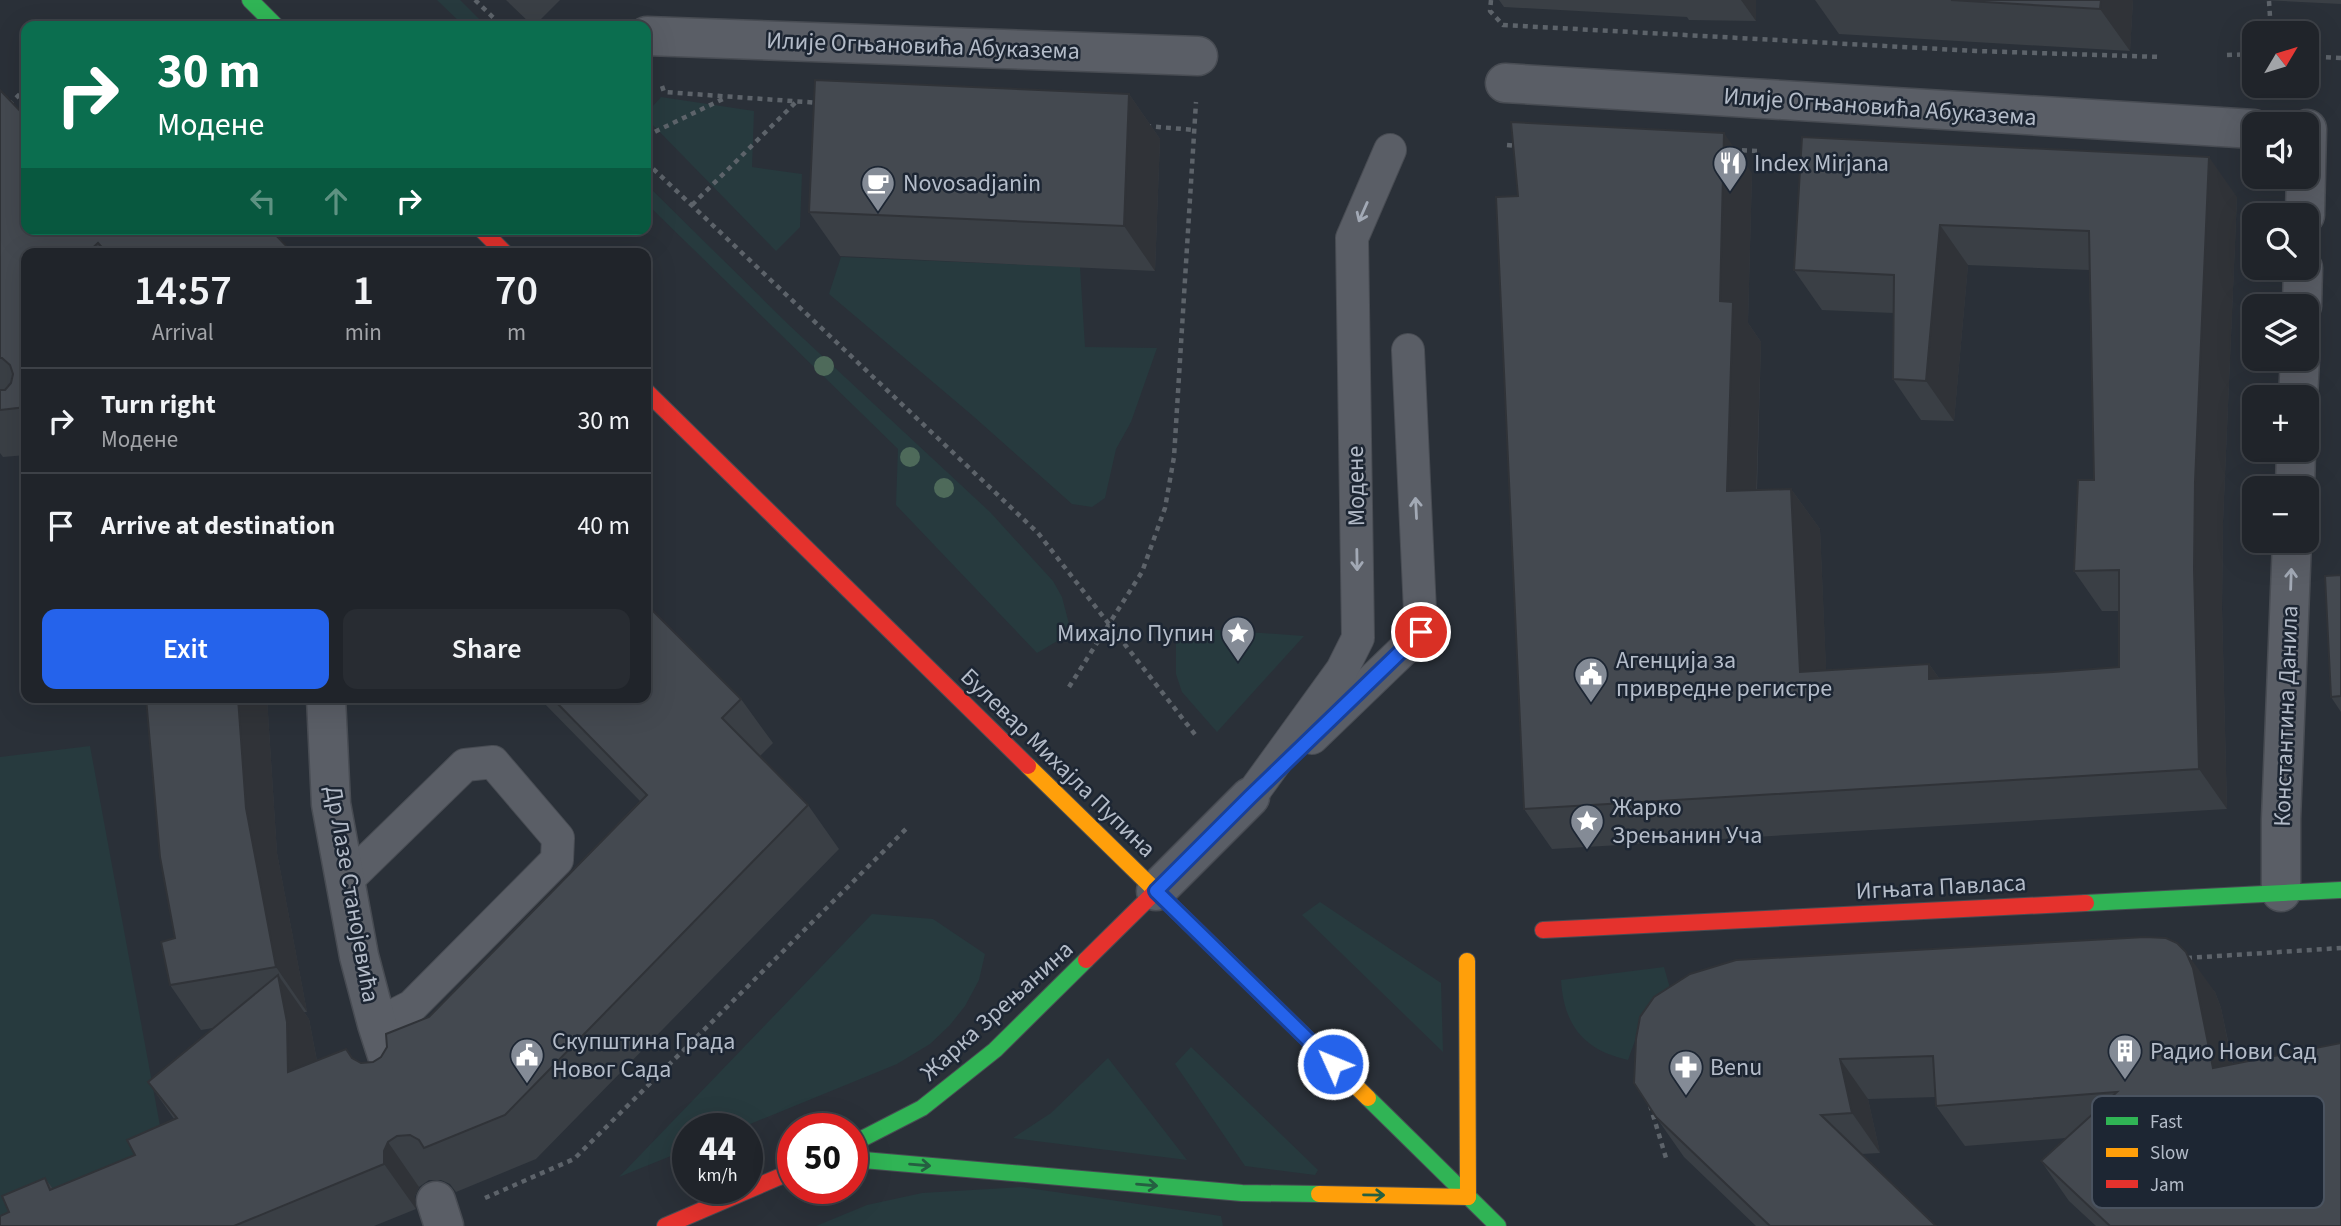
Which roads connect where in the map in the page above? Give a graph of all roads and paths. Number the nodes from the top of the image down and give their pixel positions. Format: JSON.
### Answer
{"nodes":[{"id":1,"x":250,"y":0,"type":"edge"},
{"id":2,"x":475,"y":0,"type":"edge"},
{"id":3,"x":1491,"y":0,"type":"edge"},
{"id":4,"x":2269,"y":1,"type":"edge"},
{"id":5,"x":271,"y":21,"type":"edge"},
{"id":6,"x":497,"y":21,"type":"edge"},
{"id":7,"x":2270,"y":21,"type":"edge"},
{"id":8,"x":651,"y":36,"type":"edge"},
{"id":9,"x":1977,"y":43,"type":"dead end"},
{"id":10,"x":651,"y":49,"type":"edge"},
{"id":11,"x":1976,"y":51,"type":"junction"},
{"id":12,"x":2242,"y":54,"type":"edge"},
{"id":13,"x":2227,"y":55,"type":"dead end"},
{"id":14,"x":1198,"y":56,"type":"joint"},
{"id":15,"x":2161,"y":57,"type":"dead end"},
{"id":16,"x":2319,"y":57,"type":"edge"},
{"id":17,"x":2341,"y":58,"type":"edge"},
{"id":18,"x":1506,"y":83,"type":"dead end"},
{"id":19,"x":21,"y":93,"type":"edge"},
{"id":20,"x":729,"y":96,"type":"junction"},
{"id":21,"x":796,"y":101,"type":"junction"},
{"id":22,"x":824,"y":103,"type":"edge"},
{"id":23,"x":6,"y":108,"type":"edge"},
{"id":24,"x":1140,"y":126,"type":"dead end"},
{"id":25,"x":2242,"y":128,"type":"edge"},
{"id":26,"x":1195,"y":130,"type":"junction"},
{"id":27,"x":2319,"y":130,"type":"edge"},
{"id":28,"x":2341,"y":130,"type":"edge"},
{"id":29,"x":651,"y":134,"type":"edge"},
{"id":30,"x":1390,"y":150,"type":"dead end"},
{"id":31,"x":651,"y":167,"type":"edge"},
{"id":32,"x":692,"y":205,"type":"junction"},
{"id":33,"x":487,"y":235,"type":"edge"},
{"id":34,"x":500,"y":248,"type":"edge"},
{"id":35,"x":1408,"y":350,"type":"dead end"},
{"id":36,"x":651,"y":396,"type":"edge"},
{"id":37,"x":2292,"y":553,"type":"edge"},
{"id":38,"x":1111,"y":624,"type":"junction"},
{"id":39,"x":1069,"y":687,"type":"dead end"},
{"id":40,"x":326,"y":703,"type":"edge"},
{"id":41,"x":1197,"y":737,"type":"dead end"},
{"id":42,"x":1250,"y":797,"type":"junction"},
{"id":43,"x":909,"y":826,"type":"dead end"},
{"id":44,"x":345,"y":882,"type":"junction"},
{"id":45,"x":2341,"y":890,"type":"edge"},
{"id":46,"x":1156,"y":891,"type":"junction"},
{"id":47,"x":2281,"y":892,"type":"junction"},
{"id":48,"x":1543,"y":930,"type":"dead end"},
{"id":49,"x":2341,"y":948,"type":"edge"},
{"id":50,"x":2176,"y":959,"type":"edge"},
{"id":51,"x":1467,"y":961,"type":"dead end"},
{"id":52,"x":377,"y":1024,"type":"junction"},
{"id":53,"x":397,"y":1086,"type":"edge"},
{"id":54,"x":1648,"y":1097,"type":"edge"},
{"id":55,"x":868,"y":1135,"type":"edge"},
{"id":56,"x":1666,"y":1158,"type":"edge"},
{"id":57,"x":868,"y":1160,"type":"edge"},
{"id":58,"x":777,"y":1178,"type":"edge"},
{"id":59,"x":1468,"y":1197,"type":"junction"},
{"id":60,"x":479,"y":1201,"type":"dead end"},
{"id":61,"x":665,"y":1226,"type":"edge"},
{"id":62,"x":1498,"y":1226,"type":"edge"}],
"edges":[{"from":1,"to":5,"type":"main road"},
{"from":2,"to":6,"type":"path"},
{"from":3,"to":11,"type":"path"},
{"from":4,"to":7,"type":"path"},
{"from":8,"to":14,"type":"street","name":"Илије Огњановића Абуказема"},
{"from":9,"to":11,"type":"path"},
{"from":10,"to":20,"type":"path"},
{"from":11,"to":15,"type":"path"},
{"from":12,"to":13,"type":"path"},
{"from":14,"to":26,"type":"path"},
{"from":16,"to":17,"type":"path"},
{"from":18,"to":25,"type":"street","name":"Илије Огњановића Абуказема"},
{"from":19,"to":23,"type":"path"},
{"from":20,"to":21,"type":"path"},
{"from":20,"to":29,"type":"path"},
{"from":21,"to":22,"type":"path"},
{"from":21,"to":32,"type":"path"},
{"from":24,"to":26,"type":"path"},
{"from":26,"to":38,"type":"path"},
{"from":27,"to":28,"type":"street"},
{"from":30,"to":42,"type":"lane","name":"Модене","one_way":true},
{"from":31,"to":32,"type":"path"},
{"from":32,"to":38,"type":"path"},
{"from":33,"to":34,"type":"main road"},
{"from":42,"to":35,"type":"lane","name":"Модене","one_way":true},
{"from":36,"to":46,"type":"main road","name":"Булевар Михајла Пупина"},
{"from":47,"to":37,"type":"street","name":"Константина Данила","one_way":true},
{"from":38,"to":39,"type":"path"},
{"from":38,"to":41,"type":"path"},
{"from":40,"to":44,"type":"street","name":"Др Лазе Станојевића"},
{"from":42,"to":46,"type":"street","name":"Модене"},
{"from":43,"to":60,"type":"path"},
{"from":44,"to":52,"type":"street","name":"Др Лазе Станојевића"},
{"from":44,"to":52,"type":"lane"},
{"from":45,"to":47,"type":"main road","name":"Игњата Павласа"},
{"from":46,"to":55,"type":"main road","name":"Жарка Зрењанина"},
{"from":46,"to":59,"type":"main road","name":"Булевар Михајла Пупина"},
{"from":47,"to":48,"type":"main road","name":"Игњата Павласа"},
{"from":49,"to":50,"type":"path"},
{"from":51,"to":59,"type":"main road"},
{"from":52,"to":53,"type":"street","name":"Др Лазе Станојевића"},
{"from":54,"to":56,"type":"path"},
{"from":57,"to":59,"type":"main road","one_way":true},
{"from":58,"to":61,"type":"main road"},
{"from":59,"to":62,"type":"main road","name":"Булевар Михајла Пупина"}]}
